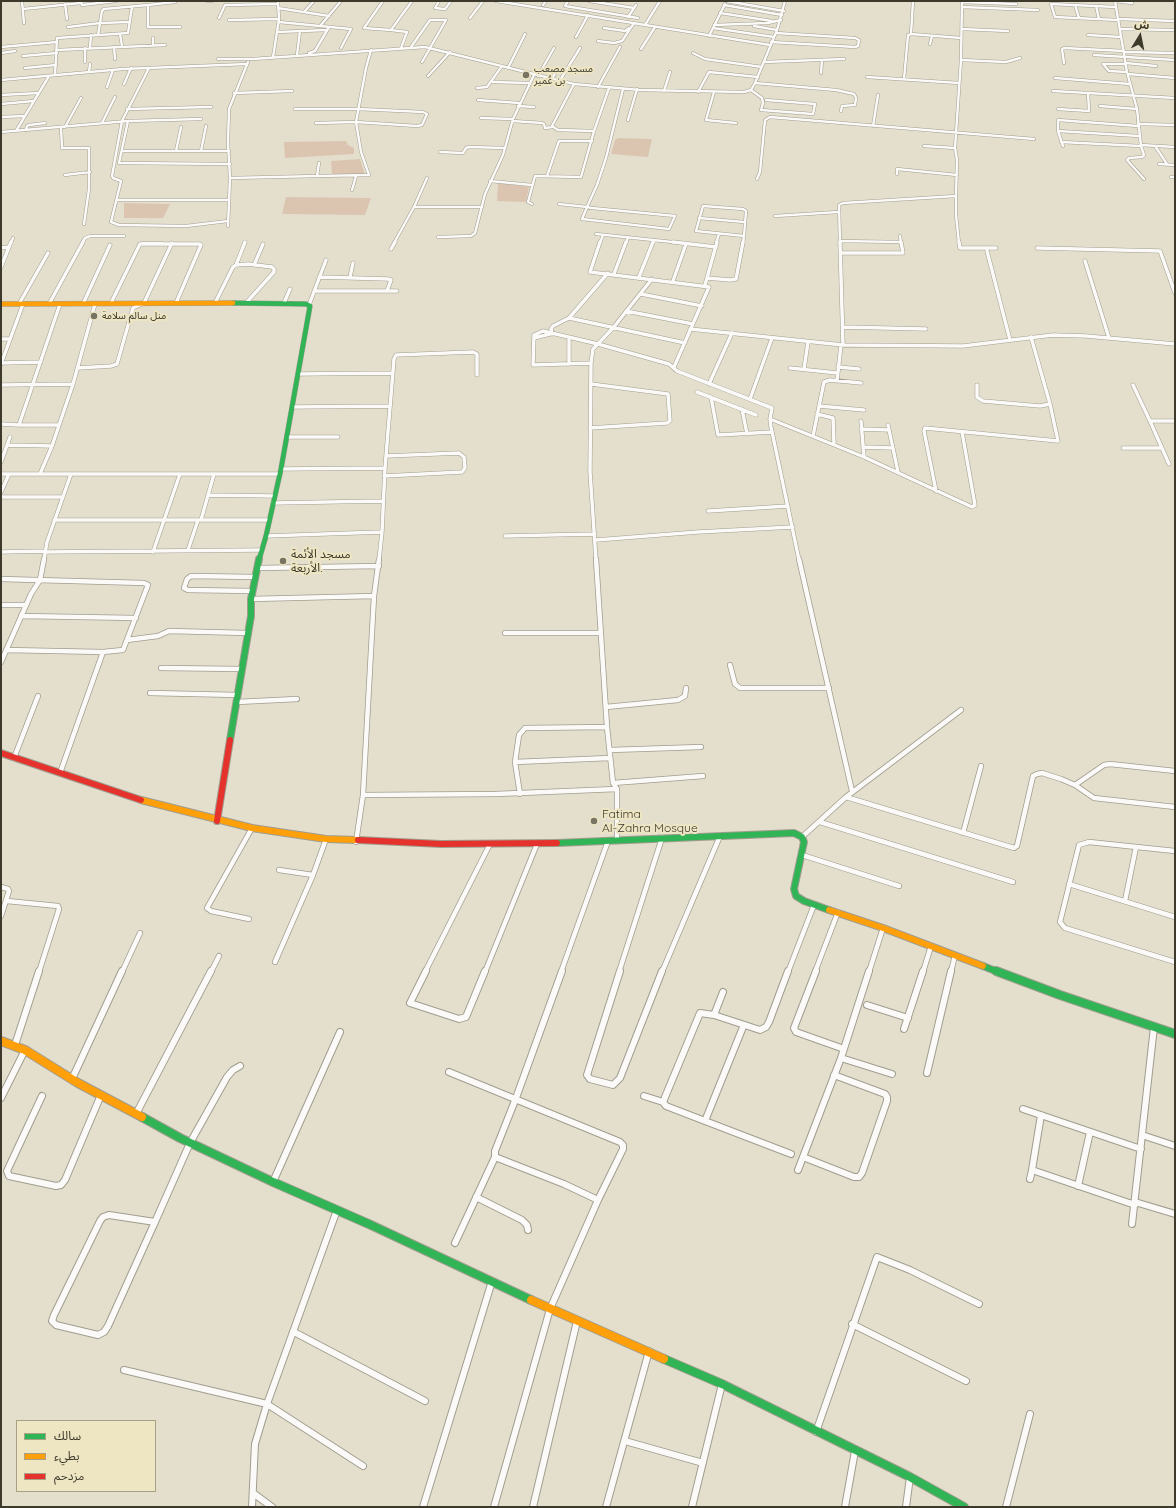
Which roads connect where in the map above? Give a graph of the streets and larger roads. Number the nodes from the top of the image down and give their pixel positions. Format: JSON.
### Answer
{"nodes":[{"id":1,"x":22,"y":1,"type":"edge"},
{"id":2,"x":116,"y":1,"type":"edge"},
{"id":3,"x":143,"y":1,"type":"edge"},
{"id":4,"x":207,"y":1,"type":"edge"},
{"id":5,"x":212,"y":1,"type":"edge"},
{"id":6,"x":310,"y":1,"type":"edge"},
{"id":7,"x":314,"y":1,"type":"edge"},
{"id":8,"x":341,"y":1,"type":"edge"},
{"id":9,"x":383,"y":1,"type":"edge"},
{"id":10,"x":412,"y":1,"type":"edge"},
{"id":11,"x":439,"y":1,"type":"edge"},
{"id":12,"x":451,"y":1,"type":"edge"},
{"id":13,"x":483,"y":1,"type":"edge"},
{"id":14,"x":496,"y":1,"type":"edge"},
{"id":15,"x":546,"y":1,"type":"edge"},
{"id":16,"x":568,"y":1,"type":"edge"},
{"id":17,"x":589,"y":1,"type":"edge"},
{"id":18,"x":660,"y":1,"type":"edge"},
{"id":19,"x":726,"y":1,"type":"edge"},
{"id":20,"x":785,"y":1,"type":"edge"},
{"id":21,"x":913,"y":1,"type":"edge"},
{"id":22,"x":962,"y":1,"type":"edge"},
{"id":23,"x":1052,"y":1,"type":"edge"},
{"id":24,"x":1115,"y":1,"type":"edge"},
{"id":25,"x":81,"y":2,"type":"edge"},
{"id":26,"x":174,"y":2,"type":"dead end"},
{"id":27,"x":278,"y":2,"type":"edge"},
{"id":28,"x":229,"y":3,"type":"edge"},
{"id":29,"x":1132,"y":3,"type":"dead end"},
{"id":30,"x":65,"y":4,"type":"junction"},
{"id":31,"x":1016,"y":4,"type":"dead end"},
{"id":32,"x":1075,"y":4,"type":"junction"},
{"id":33,"x":142,"y":5,"type":"junction"},
{"id":34,"x":148,"y":5,"type":"junction"},
{"id":35,"x":543,"y":5,"type":"dead end"},
{"id":36,"x":636,"y":5,"type":"dead end"},
{"id":37,"x":724,"y":5,"type":"junction"},
{"id":38,"x":1096,"y":6,"type":"junction"},
{"id":39,"x":1116,"y":6,"type":"junction"},
{"id":40,"x":132,"y":7,"type":"junction"},
{"id":41,"x":962,"y":7,"type":"junction"},
{"id":42,"x":278,"y":8,"type":"junction"},
{"id":43,"x":634,"y":8,"type":"junction"},
{"id":44,"x":23,"y":9,"type":"junction"},
{"id":45,"x":584,"y":9,"type":"junction"},
{"id":46,"x":784,"y":10,"type":"junction"},
{"id":47,"x":1038,"y":10,"type":"dead end"},
{"id":48,"x":304,"y":12,"type":"junction"},
{"id":49,"x":720,"y":13,"type":"junction"},
{"id":50,"x":588,"y":15,"type":"junction"},
{"id":51,"x":782,"y":15,"type":"junction"},
{"id":52,"x":329,"y":16,"type":"junction"},
{"id":53,"x":628,"y":17,"type":"junction"},
{"id":54,"x":219,"y":18,"type":"dead end"},
{"id":55,"x":470,"y":18,"type":"dead end"},
{"id":56,"x":638,"y":18,"type":"dead end"},
{"id":57,"x":1079,"y":18,"type":"junction"},
{"id":58,"x":67,"y":19,"type":"dead end"},
{"id":59,"x":1099,"y":19,"type":"junction"},
{"id":60,"x":229,"y":20,"type":"dead end"},
{"id":61,"x":279,"y":20,"type":"junction"},
{"id":62,"x":781,"y":20,"type":"junction"},
{"id":63,"x":1118,"y":20,"type":"junction"},
{"id":64,"x":1166,"y":21,"type":"junction"},
{"id":65,"x":1175,"y":21,"type":"edge"},
{"id":66,"x":130,"y":22,"type":"junction"},
{"id":67,"x":775,"y":22,"type":"junction"},
{"id":68,"x":24,"y":23,"type":"dead end"},
{"id":69,"x":100,"y":23,"type":"junction"},
{"id":70,"x":633,"y":23,"type":"junction"},
{"id":71,"x":742,"y":24,"type":"junction"},
{"id":72,"x":645,"y":25,"type":"junction"},
{"id":73,"x":68,"y":26,"type":"dead end"},
{"id":74,"x":320,"y":26,"type":"junction"},
{"id":75,"x":714,"y":26,"type":"junction"},
{"id":76,"x":180,"y":27,"type":"dead end"},
{"id":77,"x":330,"y":27,"type":"junction"},
{"id":78,"x":656,"y":27,"type":"junction"},
{"id":79,"x":604,"y":28,"type":"dead end"},
{"id":80,"x":962,"y":29,"type":"junction"},
{"id":81,"x":1120,"y":29,"type":"junction"},
{"id":82,"x":327,"y":30,"type":"junction"},
{"id":83,"x":391,"y":30,"type":"junction"},
{"id":84,"x":1170,"y":30,"type":"junction"},
{"id":85,"x":1175,"y":30,"type":"edge"},
{"id":86,"x":300,"y":31,"type":"junction"},
{"id":87,"x":1008,"y":31,"type":"dead end"},
{"id":88,"x":277,"y":32,"type":"junction"},
{"id":89,"x":777,"y":32,"type":"junction"},
{"id":90,"x":98,"y":34,"type":"junction"},
{"id":91,"x":120,"y":34,"type":"junction"},
{"id":92,"x":525,"y":34,"type":"dead end"},
{"id":93,"x":911,"y":34,"type":"junction"},
{"id":94,"x":91,"y":35,"type":"junction"},
{"id":95,"x":1088,"y":35,"type":"dead end"},
{"id":96,"x":709,"y":36,"type":"junction"},
{"id":97,"x":932,"y":36,"type":"junction"},
{"id":98,"x":576,"y":37,"type":"dead end"},
{"id":99,"x":774,"y":37,"type":"junction"},
{"id":100,"x":1121,"y":37,"type":"junction"},
{"id":101,"x":153,"y":38,"type":"dead end"},
{"id":102,"x":961,"y":38,"type":"junction"},
{"id":103,"x":598,"y":41,"type":"dead end"},
{"id":104,"x":57,"y":42,"type":"junction"},
{"id":105,"x":771,"y":42,"type":"junction"},
{"id":106,"x":930,"y":44,"type":"dead end"},
{"id":107,"x":153,"y":45,"type":"junction"},
{"id":108,"x":165,"y":45,"type":"dead end"},
{"id":109,"x":122,"y":46,"type":"junction"},
{"id":110,"x":770,"y":46,"type":"junction"},
{"id":111,"x":1,"y":47,"type":"edge"},
{"id":112,"x":114,"y":47,"type":"junction"},
{"id":113,"x":411,"y":47,"type":"junction"},
{"id":114,"x":620,"y":47,"type":"dead end"},
{"id":115,"x":85,"y":48,"type":"junction"},
{"id":116,"x":90,"y":48,"type":"junction"},
{"id":117,"x":341,"y":48,"type":"dead end"},
{"id":118,"x":401,"y":48,"type":"junction"},
{"id":119,"x":430,"y":48,"type":"junction"},
{"id":120,"x":554,"y":48,"type":"dead end"},
{"id":121,"x":580,"y":48,"type":"dead end"},
{"id":122,"x":641,"y":49,"type":"dead end"},
{"id":123,"x":371,"y":50,"type":"junction"},
{"id":124,"x":16,"y":51,"type":"dead end"},
{"id":125,"x":57,"y":52,"type":"junction"},
{"id":126,"x":450,"y":52,"type":"junction"},
{"id":127,"x":1124,"y":52,"type":"junction"},
{"id":128,"x":1,"y":53,"type":"edge"},
{"id":129,"x":693,"y":53,"type":"dead end"},
{"id":130,"x":1175,"y":53,"type":"edge"},
{"id":131,"x":297,"y":54,"type":"junction"},
{"id":132,"x":23,"y":56,"type":"dead end"},
{"id":133,"x":1094,"y":56,"type":"dead end"},
{"id":134,"x":273,"y":57,"type":"junction"},
{"id":135,"x":1125,"y":57,"type":"junction"},
{"id":136,"x":1020,"y":58,"type":"dead end"},
{"id":137,"x":115,"y":59,"type":"dead end"},
{"id":138,"x":218,"y":59,"type":"dead end"},
{"id":139,"x":253,"y":59,"type":"junction"},
{"id":140,"x":844,"y":59,"type":"dead end"},
{"id":141,"x":822,"y":60,"type":"junction"},
{"id":142,"x":961,"y":60,"type":"junction"},
{"id":143,"x":1175,"y":60,"type":"edge"},
{"id":144,"x":85,"y":62,"type":"dead end"},
{"id":145,"x":422,"y":62,"type":"dead end"},
{"id":146,"x":764,"y":62,"type":"junction"},
{"id":147,"x":1064,"y":63,"type":"dead end"},
{"id":148,"x":90,"y":64,"type":"dead end"},
{"id":149,"x":246,"y":64,"type":"junction"},
{"id":150,"x":1126,"y":64,"type":"junction"},
{"id":151,"x":56,"y":65,"type":"junction"},
{"id":152,"x":502,"y":66,"type":"junction"},
{"id":153,"x":1156,"y":66,"type":"dead end"},
{"id":154,"x":762,"y":67,"type":"junction"},
{"id":155,"x":25,"y":68,"type":"dead end"},
{"id":156,"x":131,"y":68,"type":"junction"},
{"id":157,"x":149,"y":68,"type":"junction"},
{"id":158,"x":508,"y":68,"type":"junction"},
{"id":159,"x":113,"y":70,"type":"junction"},
{"id":160,"x":557,"y":70,"type":"dead end"},
{"id":161,"x":89,"y":72,"type":"junction"},
{"id":162,"x":670,"y":72,"type":"dead end"},
{"id":163,"x":821,"y":73,"type":"dead end"},
{"id":164,"x":1127,"y":73,"type":"junction"},
{"id":165,"x":55,"y":75,"type":"junction"},
{"id":166,"x":534,"y":75,"type":"junction"},
{"id":167,"x":49,"y":76,"type":"junction"},
{"id":168,"x":428,"y":76,"type":"dead end"},
{"id":169,"x":538,"y":76,"type":"junction"},
{"id":170,"x":758,"y":77,"type":"junction"},
{"id":171,"x":867,"y":77,"type":"dead end"},
{"id":172,"x":1055,"y":78,"type":"dead end"},
{"id":173,"x":1175,"y":78,"type":"edge"},
{"id":174,"x":904,"y":79,"type":"junction"},
{"id":175,"x":1,"y":80,"type":"edge"},
{"id":176,"x":551,"y":80,"type":"junction"},
{"id":177,"x":493,"y":82,"type":"junction"},
{"id":178,"x":559,"y":82,"type":"junction"},
{"id":179,"x":529,"y":83,"type":"junction"},
{"id":180,"x":755,"y":83,"type":"junction"},
{"id":181,"x":959,"y":83,"type":"junction"},
{"id":182,"x":124,"y":84,"type":"dead end"},
{"id":183,"x":574,"y":84,"type":"junction"},
{"id":184,"x":1130,"y":84,"type":"junction"},
{"id":185,"x":107,"y":87,"type":"dead end"},
{"id":186,"x":598,"y":87,"type":"junction"},
{"id":187,"x":477,"y":88,"type":"dead end"},
{"id":188,"x":609,"y":88,"type":"junction"},
{"id":189,"x":623,"y":89,"type":"junction"},
{"id":190,"x":637,"y":90,"type":"junction"},
{"id":191,"x":292,"y":91,"type":"dead end"},
{"id":192,"x":664,"y":91,"type":"junction"},
{"id":193,"x":751,"y":91,"type":"junction"},
{"id":194,"x":1053,"y":91,"type":"dead end"},
{"id":195,"x":698,"y":92,"type":"junction"},
{"id":196,"x":714,"y":92,"type":"junction"},
{"id":197,"x":39,"y":93,"type":"junction"},
{"id":198,"x":234,"y":93,"type":"junction"},
{"id":199,"x":1088,"y":93,"type":"junction"},
{"id":200,"x":1,"y":95,"type":"edge"},
{"id":201,"x":878,"y":95,"type":"dead end"},
{"id":202,"x":115,"y":96,"type":"dead end"},
{"id":203,"x":1133,"y":96,"type":"junction"},
{"id":204,"x":81,"y":98,"type":"dead end"},
{"id":205,"x":1175,"y":98,"type":"edge"},
{"id":206,"x":478,"y":100,"type":"dead end"},
{"id":207,"x":766,"y":100,"type":"dead end"},
{"id":208,"x":34,"y":101,"type":"junction"},
{"id":209,"x":1,"y":104,"type":"edge"},
{"id":210,"x":519,"y":105,"type":"junction"},
{"id":211,"x":1100,"y":106,"type":"dead end"},
{"id":212,"x":211,"y":107,"type":"dead end"},
{"id":213,"x":534,"y":107,"type":"dead end"},
{"id":214,"x":127,"y":109,"type":"junction"},
{"id":215,"x":295,"y":109,"type":"dead end"},
{"id":216,"x":358,"y":109,"type":"junction"},
{"id":217,"x":1058,"y":109,"type":"dead end"},
{"id":218,"x":1136,"y":109,"type":"junction"},
{"id":219,"x":841,"y":111,"type":"dead end"},
{"id":220,"x":25,"y":116,"type":"junction"},
{"id":221,"x":1,"y":117,"type":"edge"},
{"id":222,"x":482,"y":118,"type":"dead end"},
{"id":223,"x":201,"y":119,"type":"dead end"},
{"id":224,"x":513,"y":120,"type":"junction"},
{"id":225,"x":628,"y":120,"type":"dead end"},
{"id":226,"x":122,"y":121,"type":"junction"},
{"id":227,"x":128,"y":121,"type":"junction"},
{"id":228,"x":356,"y":122,"type":"junction"},
{"id":229,"x":46,"y":123,"type":"dead end"},
{"id":230,"x":102,"y":123,"type":"junction"},
{"id":231,"x":316,"y":123,"type":"dead end"},
{"id":232,"x":736,"y":123,"type":"dead end"},
{"id":233,"x":1138,"y":125,"type":"junction"},
{"id":234,"x":1175,"y":125,"type":"edge"},
{"id":235,"x":206,"y":126,"type":"dead end"},
{"id":236,"x":873,"y":126,"type":"junction"},
{"id":237,"x":63,"y":127,"type":"junction"},
{"id":238,"x":182,"y":127,"type":"dead end"},
{"id":239,"x":553,"y":127,"type":"junction"},
{"id":240,"x":26,"y":130,"type":"junction"},
{"id":241,"x":16,"y":131,"type":"junction"},
{"id":242,"x":594,"y":131,"type":"junction"},
{"id":243,"x":1058,"y":131,"type":"junction"},
{"id":244,"x":1,"y":132,"type":"edge"},
{"id":245,"x":957,"y":132,"type":"junction"},
{"id":246,"x":1139,"y":136,"type":"junction"},
{"id":247,"x":1034,"y":139,"type":"dead end"},
{"id":248,"x":592,"y":141,"type":"junction"},
{"id":249,"x":1062,"y":142,"type":"junction"},
{"id":250,"x":924,"y":146,"type":"dead end"},
{"id":251,"x":1063,"y":146,"type":"dead end"},
{"id":252,"x":1141,"y":146,"type":"junction"},
{"id":253,"x":1155,"y":146,"type":"junction"},
{"id":254,"x":1175,"y":146,"type":"edge"},
{"id":255,"x":505,"y":148,"type":"junction"},
{"id":256,"x":955,"y":148,"type":"junction"},
{"id":257,"x":122,"y":151,"type":"junction"},
{"id":258,"x":176,"y":151,"type":"junction"},
{"id":259,"x":201,"y":151,"type":"junction"},
{"id":260,"x":228,"y":151,"type":"junction"},
{"id":261,"x":440,"y":152,"type":"dead end"},
{"id":262,"x":319,"y":163,"type":"dead end"},
{"id":263,"x":230,"y":164,"type":"junction"},
{"id":264,"x":1158,"y":164,"type":"dead end"},
{"id":265,"x":1167,"y":164,"type":"dead end"},
{"id":266,"x":1175,"y":165,"type":"edge"},
{"id":267,"x":90,"y":172,"type":"junction"},
{"id":268,"x":897,"y":174,"type":"dead end"},
{"id":269,"x":65,"y":175,"type":"dead end"},
{"id":270,"x":957,"y":175,"type":"junction"},
{"id":271,"x":316,"y":176,"type":"junction"},
{"id":272,"x":356,"y":176,"type":"junction"},
{"id":273,"x":547,"y":176,"type":"junction"},
{"id":274,"x":1170,"y":177,"type":"dead end"},
{"id":275,"x":1175,"y":177,"type":"edge"},
{"id":276,"x":230,"y":178,"type":"junction"},
{"id":277,"x":427,"y":178,"type":"dead end"},
{"id":278,"x":757,"y":179,"type":"dead end"},
{"id":279,"x":1144,"y":179,"type":"dead end"},
{"id":280,"x":490,"y":182,"type":"junction"},
{"id":281,"x":532,"y":184,"type":"junction"},
{"id":282,"x":352,"y":190,"type":"dead end"},
{"id":283,"x":956,"y":196,"type":"junction"},
{"id":284,"x":117,"y":200,"type":"junction"},
{"id":285,"x":228,"y":200,"type":"junction"},
{"id":286,"x":532,"y":204,"type":"dead end"},
{"id":287,"x":559,"y":204,"type":"dead end"},
{"id":288,"x":414,"y":207,"type":"junction"},
{"id":289,"x":587,"y":207,"type":"junction"},
{"id":290,"x":482,"y":208,"type":"junction"},
{"id":291,"x":838,"y":212,"type":"junction"},
{"id":292,"x":775,"y":216,"type":"dead end"},
{"id":293,"x":699,"y":218,"type":"junction"},
{"id":294,"x":228,"y":220,"type":"junction"},
{"id":295,"x":744,"y":222,"type":"junction"},
{"id":296,"x":84,"y":224,"type":"dead end"},
{"id":297,"x":228,"y":226,"type":"dead end"},
{"id":298,"x":596,"y":234,"type":"dead end"},
{"id":299,"x":720,"y":234,"type":"junction"},
{"id":300,"x":603,"y":235,"type":"junction"},
{"id":301,"x":124,"y":236,"type":"dead end"},
{"id":302,"x":744,"y":236,"type":"junction"},
{"id":303,"x":900,"y":236,"type":"dead end"},
{"id":304,"x":438,"y":237,"type":"dead end"},
{"id":305,"x":628,"y":237,"type":"junction"},
{"id":306,"x":13,"y":238,"type":"dead end"},
{"id":307,"x":654,"y":240,"type":"junction"},
{"id":308,"x":840,"y":241,"type":"junction"},
{"id":309,"x":245,"y":242,"type":"dead end"},
{"id":310,"x":901,"y":242,"type":"junction"},
{"id":311,"x":172,"y":243,"type":"junction"},
{"id":312,"x":263,"y":244,"type":"dead end"},
{"id":313,"x":686,"y":244,"type":"junction"},
{"id":314,"x":110,"y":245,"type":"dead end"},
{"id":315,"x":9,"y":247,"type":"junction"},
{"id":316,"x":716,"y":247,"type":"junction"},
{"id":317,"x":1,"y":248,"type":"edge"},
{"id":318,"x":996,"y":248,"type":"dead end"},
{"id":319,"x":1037,"y":248,"type":"dead end"},
{"id":320,"x":391,"y":249,"type":"dead end"},
{"id":321,"x":987,"y":251,"type":"dead end"},
{"id":322,"x":48,"y":253,"type":"dead end"},
{"id":323,"x":841,"y":253,"type":"junction"},
{"id":324,"x":326,"y":260,"type":"dead end"},
{"id":325,"x":1085,"y":261,"type":"dead end"},
{"id":326,"x":353,"y":263,"type":"dead end"},
{"id":327,"x":236,"y":265,"type":"junction"},
{"id":328,"x":254,"y":265,"type":"junction"},
{"id":329,"x":1,"y":267,"type":"edge"},
{"id":330,"x":608,"y":274,"type":"junction"},
{"id":331,"x":614,"y":274,"type":"junction"},
{"id":332,"x":319,"y":276,"type":"junction"},
{"id":333,"x":350,"y":277,"type":"junction"},
{"id":334,"x":639,"y":277,"type":"junction"},
{"id":335,"x":707,"y":278,"type":"junction"},
{"id":336,"x":652,"y":279,"type":"junction"},
{"id":337,"x":673,"y":281,"type":"junction"},
{"id":338,"x":705,"y":285,"type":"junction"},
{"id":339,"x":290,"y":289,"type":"dead end"},
{"id":340,"x":314,"y":291,"type":"junction"},
{"id":341,"x":387,"y":291,"type":"junction"},
{"id":342,"x":397,"y":291,"type":"dead end"},
{"id":343,"x":1175,"y":293,"type":"edge"},
{"id":344,"x":641,"y":294,"type":"junction"},
{"id":345,"x":111,"y":303,"type":"junction"},
{"id":346,"x":144,"y":303,"type":"junction"},
{"id":347,"x":176,"y":303,"type":"junction"},
{"id":348,"x":215,"y":303,"type":"junction"},
{"id":349,"x":246,"y":303,"type":"junction"},
{"id":350,"x":284,"y":303,"type":"junction"},
{"id":351,"x":1,"y":304,"type":"edge"},
{"id":352,"x":21,"y":304,"type":"junction"},
{"id":353,"x":49,"y":304,"type":"junction"},
{"id":354,"x":60,"y":304,"type":"junction"},
{"id":355,"x":84,"y":304,"type":"junction"},
{"id":356,"x":95,"y":304,"type":"junction"},
{"id":357,"x":309,"y":305,"type":"junction"},
{"id":358,"x":702,"y":306,"type":"junction"},
{"id":359,"x":626,"y":311,"type":"junction"},
{"id":360,"x":569,"y":318,"type":"junction"},
{"id":361,"x":694,"y":324,"type":"junction"},
{"id":362,"x":843,"y":327,"type":"junction"},
{"id":363,"x":613,"y":328,"type":"junction"},
{"id":364,"x":690,"y":329,"type":"junction"},
{"id":365,"x":926,"y":329,"type":"dead end"},
{"id":366,"x":732,"y":333,"type":"junction"},
{"id":367,"x":552,"y":334,"type":"junction"},
{"id":368,"x":1030,"y":337,"type":"junction"},
{"id":369,"x":569,"y":338,"type":"junction"},
{"id":370,"x":772,"y":338,"type":"junction"},
{"id":371,"x":1109,"y":338,"type":"junction"},
{"id":372,"x":1,"y":339,"type":"edge"},
{"id":373,"x":10,"y":339,"type":"junction"},
{"id":374,"x":1010,"y":340,"type":"junction"},
{"id":375,"x":808,"y":342,"type":"junction"},
{"id":376,"x":686,"y":343,"type":"junction"},
{"id":377,"x":598,"y":344,"type":"junction"},
{"id":378,"x":1175,"y":344,"type":"edge"},
{"id":379,"x":842,"y":345,"type":"junction"},
{"id":380,"x":41,"y":362,"type":"junction"},
{"id":381,"x":1,"y":363,"type":"edge"},
{"id":382,"x":591,"y":363,"type":"junction"},
{"id":383,"x":569,"y":364,"type":"junction"},
{"id":384,"x":674,"y":367,"type":"junction"},
{"id":385,"x":838,"y":367,"type":"junction"},
{"id":386,"x":78,"y":368,"type":"junction"},
{"id":387,"x":790,"y":368,"type":"dead end"},
{"id":388,"x":804,"y":369,"type":"junction"},
{"id":389,"x":859,"y":369,"type":"dead end"},
{"id":390,"x":393,"y":373,"type":"junction"},
{"id":391,"x":838,"y":373,"type":"junction"},
{"id":392,"x":298,"y":374,"type":"junction"},
{"id":393,"x":476,"y":375,"type":"dead end"},
{"id":394,"x":837,"y":381,"type":"junction"},
{"id":395,"x":861,"y":383,"type":"dead end"},
{"id":396,"x":1,"y":384,"type":"edge"},
{"id":397,"x":33,"y":384,"type":"junction"},
{"id":398,"x":73,"y":384,"type":"junction"},
{"id":399,"x":591,"y":384,"type":"junction"},
{"id":400,"x":710,"y":384,"type":"junction"},
{"id":401,"x":977,"y":385,"type":"dead end"},
{"id":402,"x":1133,"y":385,"type":"dead end"},
{"id":403,"x":697,"y":392,"type":"dead end"},
{"id":404,"x":711,"y":397,"type":"junction"},
{"id":405,"x":750,"y":399,"type":"junction"},
{"id":406,"x":1050,"y":404,"type":"junction"},
{"id":407,"x":390,"y":406,"type":"junction"},
{"id":408,"x":819,"y":406,"type":"junction"},
{"id":409,"x":292,"y":407,"type":"junction"},
{"id":410,"x":742,"y":409,"type":"junction"},
{"id":411,"x":864,"y":410,"type":"dead end"},
{"id":412,"x":817,"y":414,"type":"junction"},
{"id":413,"x":756,"y":415,"type":"dead end"},
{"id":414,"x":770,"y":419,"type":"junction"},
{"id":415,"x":861,"y":421,"type":"dead end"},
{"id":416,"x":1150,"y":421,"type":"junction"},
{"id":417,"x":1175,"y":421,"type":"edge"},
{"id":418,"x":1,"y":424,"type":"edge"},
{"id":419,"x":19,"y":425,"type":"junction"},
{"id":420,"x":888,"y":425,"type":"dead end"},
{"id":421,"x":59,"y":426,"type":"junction"},
{"id":422,"x":590,"y":428,"type":"junction"},
{"id":423,"x":861,"y":429,"type":"junction"},
{"id":424,"x":889,"y":430,"type":"junction"},
{"id":425,"x":772,"y":432,"type":"junction"},
{"id":426,"x":962,"y":432,"type":"junction"},
{"id":427,"x":746,"y":434,"type":"junction"},
{"id":428,"x":813,"y":436,"type":"junction"},
{"id":429,"x":10,"y":437,"type":"dead end"},
{"id":430,"x":288,"y":437,"type":"junction"},
{"id":431,"x":338,"y":437,"type":"dead end"},
{"id":432,"x":834,"y":444,"type":"junction"},
{"id":433,"x":7,"y":445,"type":"junction"},
{"id":434,"x":52,"y":446,"type":"junction"},
{"id":435,"x":864,"y":447,"type":"junction"},
{"id":436,"x":892,"y":448,"type":"junction"},
{"id":437,"x":1123,"y":448,"type":"dead end"},
{"id":438,"x":1162,"y":448,"type":"junction"},
{"id":439,"x":386,"y":456,"type":"junction"},
{"id":440,"x":864,"y":457,"type":"junction"},
{"id":441,"x":1,"y":462,"type":"edge"},
{"id":442,"x":1169,"y":464,"type":"dead end"},
{"id":443,"x":384,"y":468,"type":"junction"},
{"id":444,"x":281,"y":471,"type":"junction"},
{"id":445,"x":898,"y":472,"type":"junction"},
{"id":446,"x":1,"y":474,"type":"edge"},
{"id":447,"x":9,"y":474,"type":"junction"},
{"id":448,"x":40,"y":474,"type":"junction"},
{"id":449,"x":71,"y":474,"type":"junction"},
{"id":450,"x":180,"y":474,"type":"junction"},
{"id":451,"x":214,"y":474,"type":"junction"},
{"id":452,"x":384,"y":476,"type":"junction"},
{"id":453,"x":936,"y":491,"type":"junction"},
{"id":454,"x":1,"y":492,"type":"edge"},
{"id":455,"x":209,"y":495,"type":"junction"},
{"id":456,"x":1,"y":496,"type":"edge"},
{"id":457,"x":275,"y":496,"type":"junction"},
{"id":458,"x":62,"y":497,"type":"junction"},
{"id":459,"x":383,"y":500,"type":"junction"},
{"id":460,"x":273,"y":503,"type":"junction"},
{"id":461,"x":788,"y":506,"type":"junction"},
{"id":462,"x":708,"y":511,"type":"dead end"},
{"id":463,"x":54,"y":520,"type":"junction"},
{"id":464,"x":164,"y":520,"type":"junction"},
{"id":465,"x":200,"y":520,"type":"junction"},
{"id":466,"x":268,"y":520,"type":"junction"},
{"id":467,"x":793,"y":527,"type":"junction"},
{"id":468,"x":382,"y":532,"type":"junction"},
{"id":469,"x":596,"y":534,"type":"junction"},
{"id":470,"x":266,"y":536,"type":"junction"},
{"id":471,"x":505,"y":536,"type":"dead end"},
{"id":472,"x":596,"y":540,"type":"junction"},
{"id":473,"x":188,"y":550,"type":"junction"},
{"id":474,"x":261,"y":550,"type":"junction"},
{"id":475,"x":1,"y":552,"type":"edge"},
{"id":476,"x":45,"y":552,"type":"junction"},
{"id":477,"x":153,"y":552,"type":"junction"},
{"id":478,"x":379,"y":566,"type":"junction"},
{"id":479,"x":258,"y":568,"type":"junction"},
{"id":480,"x":255,"y":577,"type":"junction"},
{"id":481,"x":1,"y":579,"type":"edge"},
{"id":482,"x":40,"y":580,"type":"junction"},
{"id":483,"x":252,"y":591,"type":"junction"},
{"id":484,"x":374,"y":596,"type":"junction"},
{"id":485,"x":251,"y":599,"type":"junction"},
{"id":486,"x":1,"y":605,"type":"edge"},
{"id":487,"x":26,"y":605,"type":"junction"},
{"id":488,"x":21,"y":616,"type":"junction"},
{"id":489,"x":136,"y":618,"type":"junction"},
{"id":490,"x":247,"y":633,"type":"junction"},
{"id":491,"x":505,"y":633,"type":"dead end"},
{"id":492,"x":601,"y":633,"type":"junction"},
{"id":493,"x":127,"y":640,"type":"junction"},
{"id":494,"x":6,"y":650,"type":"junction"},
{"id":495,"x":103,"y":652,"type":"junction"},
{"id":496,"x":1,"y":662,"type":"edge"},
{"id":497,"x":730,"y":665,"type":"dead end"},
{"id":498,"x":161,"y":668,"type":"dead end"},
{"id":499,"x":242,"y":670,"type":"junction"},
{"id":500,"x":686,"y":688,"type":"dead end"},
{"id":501,"x":829,"y":688,"type":"junction"},
{"id":502,"x":150,"y":693,"type":"dead end"},
{"id":503,"x":238,"y":695,"type":"junction"},
{"id":504,"x":38,"y":696,"type":"dead end"},
{"id":505,"x":297,"y":699,"type":"dead end"},
{"id":506,"x":237,"y":702,"type":"junction"},
{"id":507,"x":606,"y":707,"type":"junction"},
{"id":508,"x":961,"y":710,"type":"dead end"},
{"id":509,"x":607,"y":727,"type":"junction"},
{"id":510,"x":701,"y":747,"type":"dead end"},
{"id":511,"x":610,"y":750,"type":"junction"},
{"id":512,"x":1,"y":753,"type":"edge"},
{"id":513,"x":14,"y":758,"type":"junction"},
{"id":514,"x":610,"y":758,"type":"junction"},
{"id":515,"x":515,"y":762,"type":"junction"},
{"id":516,"x":981,"y":766,"type":"dead end"},
{"id":517,"x":1175,"y":771,"type":"edge"},
{"id":518,"x":60,"y":773,"type":"junction"},
{"id":519,"x":702,"y":776,"type":"dead end"},
{"id":520,"x":613,"y":783,"type":"junction"},
{"id":521,"x":1075,"y":785,"type":"junction"},
{"id":522,"x":617,"y":790,"type":"junction"},
{"id":523,"x":852,"y":791,"type":"junction"},
{"id":524,"x":520,"y":794,"type":"junction"},
{"id":525,"x":363,"y":795,"type":"junction"},
{"id":526,"x":846,"y":796,"type":"junction"},
{"id":527,"x":1175,"y":807,"type":"edge"},
{"id":528,"x":217,"y":821,"type":"junction"},
{"id":529,"x":820,"y":822,"type":"junction"},
{"id":530,"x":252,"y":828,"type":"junction"},
{"id":531,"x":963,"y":833,"type":"junction"},
{"id":532,"x":720,"y":836,"type":"junction"},
{"id":533,"x":802,"y":837,"type":"junction"},
{"id":534,"x":662,"y":838,"type":"junction"},
{"id":535,"x":326,"y":839,"type":"junction"},
{"id":536,"x":608,"y":841,"type":"junction"},
{"id":537,"x":617,"y":841,"type":"junction"},
{"id":538,"x":356,"y":842,"type":"junction"},
{"id":539,"x":490,"y":844,"type":"junction"},
{"id":540,"x":537,"y":844,"type":"junction"},
{"id":541,"x":1136,"y":847,"type":"junction"},
{"id":542,"x":1175,"y":851,"type":"edge"},
{"id":543,"x":802,"y":855,"type":"junction"},
{"id":544,"x":279,"y":870,"type":"dead end"},
{"id":545,"x":313,"y":876,"type":"junction"},
{"id":546,"x":1013,"y":882,"type":"dead end"},
{"id":547,"x":1069,"y":884,"type":"junction"},
{"id":548,"x":898,"y":886,"type":"dead end"},
{"id":549,"x":1,"y":887,"type":"edge"},
{"id":550,"x":7,"y":901,"type":"junction"},
{"id":551,"x":1125,"y":901,"type":"junction"},
{"id":552,"x":814,"y":905,"type":"junction"},
{"id":553,"x":838,"y":912,"type":"junction"},
{"id":554,"x":1,"y":916,"type":"edge"},
{"id":555,"x":1175,"y":917,"type":"edge"},
{"id":556,"x":249,"y":919,"type":"dead end"},
{"id":557,"x":884,"y":928,"type":"junction"},
{"id":558,"x":140,"y":933,"type":"dead end"},
{"id":559,"x":931,"y":946,"type":"junction"},
{"id":560,"x":955,"y":955,"type":"junction"},
{"id":561,"x":219,"y":956,"type":"dead end"},
{"id":562,"x":274,"y":962,"type":"dead end"},
{"id":563,"x":1175,"y":962,"type":"edge"},
{"id":564,"x":723,"y":992,"type":"dead end"},
{"id":565,"x":867,"y":1005,"type":"dead end"},
{"id":566,"x":714,"y":1016,"type":"junction"},
{"id":567,"x":908,"y":1018,"type":"junction"},
{"id":568,"x":743,"y":1027,"type":"junction"},
{"id":569,"x":1154,"y":1027,"type":"junction"},
{"id":570,"x":904,"y":1029,"type":"dead end"},
{"id":571,"x":340,"y":1032,"type":"dead end"},
{"id":572,"x":1175,"y":1034,"type":"edge"},
{"id":573,"x":1,"y":1041,"type":"edge"},
{"id":574,"x":15,"y":1045,"type":"junction"},
{"id":575,"x":844,"y":1049,"type":"junction"},
{"id":576,"x":25,"y":1050,"type":"junction"},
{"id":577,"x":841,"y":1058,"type":"junction"},
{"id":578,"x":240,"y":1066,"type":"dead end"},
{"id":579,"x":449,"y":1072,"type":"dead end"},
{"id":580,"x":927,"y":1073,"type":"dead end"},
{"id":581,"x":892,"y":1074,"type":"dead end"},
{"id":582,"x":834,"y":1075,"type":"junction"},
{"id":583,"x":72,"y":1079,"type":"junction"},
{"id":584,"x":101,"y":1095,"type":"junction"},
{"id":585,"x":42,"y":1096,"type":"dead end"},
{"id":586,"x":644,"y":1096,"type":"dead end"},
{"id":587,"x":1,"y":1098,"type":"edge"},
{"id":588,"x":516,"y":1098,"type":"junction"},
{"id":589,"x":664,"y":1102,"type":"junction"},
{"id":590,"x":1023,"y":1109,"type":"dead end"},
{"id":591,"x":136,"y":1114,"type":"junction"},
{"id":592,"x":1041,"y":1116,"type":"junction"},
{"id":593,"x":705,"y":1121,"type":"junction"},
{"id":594,"x":1090,"y":1132,"type":"junction"},
{"id":595,"x":1142,"y":1135,"type":"junction"},
{"id":596,"x":190,"y":1143,"type":"junction"},
{"id":597,"x":1175,"y":1146,"type":"edge"},
{"id":598,"x":1141,"y":1149,"type":"junction"},
{"id":599,"x":791,"y":1154,"type":"dead end"},
{"id":600,"x":495,"y":1157,"type":"junction"},
{"id":601,"x":803,"y":1157,"type":"junction"},
{"id":602,"x":798,"y":1170,"type":"dead end"},
{"id":603,"x":1032,"y":1170,"type":"junction"},
{"id":604,"x":1030,"y":1179,"type":"dead end"},
{"id":605,"x":273,"y":1182,"type":"junction"},
{"id":606,"x":1078,"y":1186,"type":"junction"},
{"id":607,"x":476,"y":1196,"type":"junction"},
{"id":608,"x":598,"y":1200,"type":"junction"},
{"id":609,"x":1135,"y":1203,"type":"junction"},
{"id":610,"x":337,"y":1210,"type":"junction"},
{"id":611,"x":1175,"y":1214,"type":"edge"},
{"id":612,"x":155,"y":1222,"type":"junction"},
{"id":613,"x":1132,"y":1224,"type":"dead end"},
{"id":614,"x":528,"y":1230,"type":"dead end"},
{"id":615,"x":455,"y":1243,"type":"dead end"},
{"id":616,"x":492,"y":1281,"type":"junction"},
{"id":617,"x":979,"y":1304,"type":"dead end"},
{"id":618,"x":550,"y":1309,"type":"junction"},
{"id":619,"x":577,"y":1321,"type":"junction"},
{"id":620,"x":852,"y":1324,"type":"junction"},
{"id":621,"x":294,"y":1332,"type":"junction"},
{"id":622,"x":648,"y":1351,"type":"junction"},
{"id":623,"x":124,"y":1370,"type":"dead end"},
{"id":624,"x":966,"y":1381,"type":"dead end"},
{"id":625,"x":722,"y":1384,"type":"junction"},
{"id":626,"x":425,"y":1401,"type":"dead end"},
{"id":627,"x":267,"y":1404,"type":"junction"},
{"id":628,"x":1030,"y":1414,"type":"dead end"},
{"id":629,"x":816,"y":1432,"type":"junction"},
{"id":630,"x":625,"y":1441,"type":"junction"},
{"id":631,"x":855,"y":1450,"type":"junction"},
{"id":632,"x":703,"y":1463,"type":"junction"},
{"id":633,"x":363,"y":1466,"type":"dead end"},
{"id":634,"x":910,"y":1477,"type":"junction"},
{"id":635,"x":253,"y":1494,"type":"junction"},
{"id":636,"x":252,"y":1507,"type":"edge"},
{"id":637,"x":272,"y":1507,"type":"edge"},
{"id":638,"x":423,"y":1507,"type":"edge"},
{"id":639,"x":494,"y":1507,"type":"edge"},
{"id":640,"x":532,"y":1507,"type":"edge"},
{"id":641,"x":606,"y":1507,"type":"edge"},
{"id":642,"x":692,"y":1507,"type":"edge"},
{"id":643,"x":845,"y":1507,"type":"edge"},
{"id":644,"x":906,"y":1507,"type":"edge"},
{"id":645,"x":964,"y":1507,"type":"edge"},
{"id":646,"x":1006,"y":1507,"type":"edge"}],
"edges":[{"from":1,"to":44,"type":"street"},
{"from":2,"to":25,"type":"street"},
{"from":3,"to":33,"type":"street"},
{"from":4,"to":5,"type":"street"},
{"from":6,"to":7,"type":"street"},
{"from":7,"to":48,"type":"street"},
{"from":8,"to":52,"type":"street"},
{"from":9,"to":83,"type":"street"},
{"from":10,"to":83,"type":"street"},
{"from":11,"to":12,"type":"street"},
{"from":13,"to":55,"type":"street"},
{"from":14,"to":50,"type":"street"},
{"from":15,"to":35,"type":"street"},
{"from":16,"to":45,"type":"street"},
{"from":17,"to":43,"type":"street"},
{"from":17,"to":45,"type":"street"},
{"from":18,"to":72,"type":"street"},
{"from":19,"to":37,"type":"street"},
{"from":19,"to":46,"type":"street"},
{"from":20,"to":46,"type":"street"},
{"from":21,"to":93,"type":"street"},
{"from":22,"to":31,"type":"street"},
{"from":22,"to":41,"type":"street"},
{"from":23,"to":39,"type":"street"},
{"from":24,"to":29,"type":"street"},
{"from":24,"to":39,"type":"street"},
{"from":25,"to":30,"type":"street"},
{"from":26,"to":34,"type":"street"},
{"from":27,"to":28,"type":"street"},
{"from":27,"to":42,"type":"street"},
{"from":28,"to":54,"type":"street"},
{"from":30,"to":44,"type":"street"},
{"from":30,"to":58,"type":"street"},
{"from":32,"to":38,"type":"street"},
{"from":32,"to":57,"type":"street"},
{"from":32,"to":57,"type":"street"},
{"from":33,"to":34,"type":"street"},
{"from":33,"to":40,"type":"street"},
{"from":34,"to":76,"type":"street"},
{"from":36,"to":43,"type":"street"},
{"from":37,"to":49,"type":"street"},
{"from":37,"to":51,"type":"street"},
{"from":38,"to":39,"type":"street"},
{"from":38,"to":59,"type":"street"},
{"from":39,"to":63,"type":"street"},
{"from":40,"to":66,"type":"street"},
{"from":40,"to":69,"type":"street"},
{"from":41,"to":47,"type":"street"},
{"from":41,"to":80,"type":"street"},
{"from":42,"to":48,"type":"street"},
{"from":42,"to":61,"type":"street"},
{"from":43,"to":53,"type":"street"},
{"from":44,"to":68,"type":"street"},
{"from":45,"to":53,"type":"street"},
{"from":46,"to":51,"type":"street"},
{"from":48,"to":52,"type":"street"},
{"from":49,"to":67,"type":"street"},
{"from":49,"to":75,"type":"street"},
{"from":50,"to":70,"type":"street"},
{"from":50,"to":98,"type":"street"},
{"from":51,"to":62,"type":"street"},
{"from":52,"to":74,"type":"street"},
{"from":53,"to":56,"type":"street"},
{"from":57,"to":59,"type":"street"},
{"from":59,"to":63,"type":"street"},
{"from":60,"to":61,"type":"street"},
{"from":61,"to":74,"type":"street"},
{"from":61,"to":88,"type":"street"},
{"from":62,"to":67,"type":"street"},
{"from":62,"to":89,"type":"street"},
{"from":63,"to":64,"type":"street"},
{"from":63,"to":81,"type":"street"},
{"from":64,"to":65,"type":"street"},
{"from":64,"to":84,"type":"street"},
{"from":66,"to":69,"type":"street"},
{"from":66,"to":91,"type":"street"},
{"from":67,"to":71,"type":"street"},
{"from":69,"to":73,"type":"street"},
{"from":69,"to":90,"type":"street"},
{"from":70,"to":72,"type":"street"},
{"from":70,"to":79,"type":"street"},
{"from":70,"to":103,"type":"street"},
{"from":71,"to":75,"type":"street"},
{"from":71,"to":89,"type":"street"},
{"from":72,"to":78,"type":"street"},
{"from":74,"to":77,"type":"street"},
{"from":75,"to":96,"type":"street"},
{"from":75,"to":99,"type":"street"},
{"from":77,"to":82,"type":"street"},
{"from":77,"to":117,"type":"street"},
{"from":78,"to":96,"type":"street"},
{"from":78,"to":122,"type":"street"},
{"from":80,"to":87,"type":"street"},
{"from":80,"to":102,"type":"street"},
{"from":81,"to":84,"type":"street"},
{"from":81,"to":100,"type":"street"},
{"from":82,"to":86,"type":"street"},
{"from":82,"to":131,"type":"street"},
{"from":83,"to":118,"type":"street"},
{"from":84,"to":85,"type":"street"},
{"from":86,"to":88,"type":"street"},
{"from":86,"to":131,"type":"street"},
{"from":88,"to":134,"type":"street"},
{"from":89,"to":99,"type":"street"},
{"from":89,"to":105,"type":"street"},
{"from":90,"to":91,"type":"street"},
{"from":90,"to":94,"type":"street"},
{"from":91,"to":109,"type":"street"},
{"from":92,"to":158,"type":"street"},
{"from":93,"to":97,"type":"street"},
{"from":93,"to":174,"type":"street"},
{"from":94,"to":104,"type":"street"},
{"from":94,"to":116,"type":"street"},
{"from":95,"to":100,"type":"street"},
{"from":96,"to":110,"type":"street"},
{"from":97,"to":102,"type":"street"},
{"from":97,"to":106,"type":"street"},
{"from":99,"to":105,"type":"street"},
{"from":100,"to":127,"type":"street"},
{"from":101,"to":107,"type":"street"},
{"from":102,"to":142,"type":"street"},
{"from":104,"to":111,"type":"street"},
{"from":104,"to":125,"type":"street"},
{"from":105,"to":110,"type":"street"},
{"from":107,"to":108,"type":"street"},
{"from":107,"to":109,"type":"street"},
{"from":109,"to":112,"type":"street"},
{"from":110,"to":146,"type":"street"},
{"from":112,"to":116,"type":"street"},
{"from":112,"to":137,"type":"street"},
{"from":113,"to":118,"type":"street"},
{"from":113,"to":119,"type":"street"},
{"from":113,"to":119,"type":"street"},
{"from":114,"to":186,"type":"street"},
{"from":115,"to":116,"type":"street"},
{"from":115,"to":125,"type":"street"},
{"from":115,"to":144,"type":"street"},
{"from":118,"to":123,"type":"street"},
{"from":119,"to":126,"type":"street"},
{"from":119,"to":145,"type":"street"},
{"from":120,"to":169,"type":"street"},
{"from":121,"to":178,"type":"street"},
{"from":123,"to":134,"type":"street"},
{"from":123,"to":216,"type":"street"},
{"from":124,"to":128,"type":"street"},
{"from":125,"to":132,"type":"street"},
{"from":125,"to":151,"type":"street"},
{"from":126,"to":152,"type":"street"},
{"from":126,"to":168,"type":"street"},
{"from":127,"to":130,"type":"street"},
{"from":127,"to":135,"type":"street"},
{"from":127,"to":147,"type":"street"},
{"from":129,"to":154,"type":"street"},
{"from":131,"to":134,"type":"street"},
{"from":133,"to":135,"type":"street"},
{"from":134,"to":139,"type":"street"},
{"from":135,"to":143,"type":"street"},
{"from":135,"to":150,"type":"street"},
{"from":136,"to":142,"type":"street"},
{"from":138,"to":139,"type":"street"},
{"from":139,"to":149,"type":"street"},
{"from":140,"to":141,"type":"street"},
{"from":141,"to":146,"type":"street"},
{"from":141,"to":163,"type":"street"},
{"from":142,"to":181,"type":"street"},
{"from":146,"to":154,"type":"street"},
{"from":148,"to":161,"type":"street"},
{"from":149,"to":157,"type":"street"},
{"from":149,"to":198,"type":"street"},
{"from":150,"to":153,"type":"street"},
{"from":150,"to":164,"type":"street"},
{"from":150,"to":164,"type":"street"},
{"from":151,"to":155,"type":"street"},
{"from":151,"to":165,"type":"street"},
{"from":152,"to":158,"type":"street"},
{"from":152,"to":177,"type":"street"},
{"from":154,"to":170,"type":"street"},
{"from":156,"to":157,"type":"street"},
{"from":156,"to":159,"type":"street"},
{"from":156,"to":182,"type":"street"},
{"from":157,"to":214,"type":"street"},
{"from":158,"to":166,"type":"street"},
{"from":159,"to":161,"type":"street"},
{"from":159,"to":185,"type":"street"},
{"from":160,"to":176,"type":"street"},
{"from":161,"to":165,"type":"street"},
{"from":162,"to":192,"type":"street"},
{"from":164,"to":173,"type":"street"},
{"from":164,"to":184,"type":"street"},
{"from":165,"to":167,"type":"street"},
{"from":166,"to":169,"type":"street"},
{"from":166,"to":179,"type":"street"},
{"from":167,"to":175,"type":"street"},
{"from":167,"to":197,"type":"street"},
{"from":169,"to":176,"type":"street"},
{"from":170,"to":180,"type":"street"},
{"from":170,"to":195,"type":"street"},
{"from":171,"to":174,"type":"street"},
{"from":172,"to":184,"type":"street"},
{"from":174,"to":181,"type":"street"},
{"from":176,"to":178,"type":"street"},
{"from":177,"to":179,"type":"street"},
{"from":177,"to":187,"type":"street"},
{"from":178,"to":183,"type":"street"},
{"from":179,"to":210,"type":"street"},
{"from":180,"to":193,"type":"street"},
{"from":180,"to":219,"type":"street"},
{"from":181,"to":245,"type":"street"},
{"from":183,"to":186,"type":"street"},
{"from":183,"to":239,"type":"street"},
{"from":184,"to":203,"type":"street"},
{"from":186,"to":188,"type":"street"},
{"from":188,"to":189,"type":"street"},
{"from":188,"to":242,"type":"street"},
{"from":189,"to":190,"type":"street"},
{"from":189,"to":289,"type":"street"},
{"from":190,"to":192,"type":"street"},
{"from":190,"to":225,"type":"street"},
{"from":191,"to":198,"type":"street"},
{"from":192,"to":195,"type":"street"},
{"from":193,"to":196,"type":"street"},
{"from":193,"to":207,"type":"street"},
{"from":194,"to":199,"type":"street"},
{"from":195,"to":196,"type":"street"},
{"from":196,"to":232,"type":"street"},
{"from":197,"to":200,"type":"street"},
{"from":197,"to":208,"type":"street"},
{"from":198,"to":260,"type":"street"},
{"from":199,"to":203,"type":"street"},
{"from":199,"to":217,"type":"street"},
{"from":201,"to":236,"type":"street"},
{"from":202,"to":230,"type":"street"},
{"from":203,"to":205,"type":"street"},
{"from":203,"to":218,"type":"street"},
{"from":204,"to":237,"type":"street"},
{"from":206,"to":210,"type":"street"},
{"from":208,"to":209,"type":"street"},
{"from":208,"to":220,"type":"street"},
{"from":210,"to":213,"type":"street"},
{"from":210,"to":224,"type":"street"},
{"from":211,"to":218,"type":"street"},
{"from":212,"to":214,"type":"street"},
{"from":214,"to":226,"type":"street"},
{"from":215,"to":216,"type":"street"},
{"from":216,"to":228,"type":"street"},
{"from":216,"to":228,"type":"street"},
{"from":218,"to":233,"type":"street"},
{"from":220,"to":221,"type":"street"},
{"from":220,"to":241,"type":"street"},
{"from":222,"to":224,"type":"street"},
{"from":223,"to":227,"type":"street"},
{"from":224,"to":239,"type":"street"},
{"from":224,"to":255,"type":"street"},
{"from":226,"to":227,"type":"street"},
{"from":226,"to":230,"type":"street"},
{"from":226,"to":284,"type":"street"},
{"from":227,"to":257,"type":"street"},
{"from":228,"to":231,"type":"street"},
{"from":228,"to":272,"type":"street"},
{"from":229,"to":240,"type":"street"},
{"from":230,"to":237,"type":"street"},
{"from":233,"to":234,"type":"street"},
{"from":233,"to":243,"type":"street"},
{"from":233,"to":246,"type":"street"},
{"from":235,"to":259,"type":"street"},
{"from":236,"to":245,"type":"street"},
{"from":236,"to":278,"type":"street"},
{"from":237,"to":240,"type":"street"},
{"from":237,"to":267,"type":"street"},
{"from":238,"to":258,"type":"street"},
{"from":239,"to":242,"type":"street"},
{"from":240,"to":241,"type":"street"},
{"from":241,"to":244,"type":"street"},
{"from":242,"to":248,"type":"street"},
{"from":243,"to":246,"type":"street"},
{"from":243,"to":249,"type":"street"},
{"from":245,"to":247,"type":"street"},
{"from":245,"to":256,"type":"street"},
{"from":246,"to":252,"type":"street"},
{"from":248,"to":273,"type":"street"},
{"from":248,"to":273,"type":"street"},
{"from":249,"to":251,"type":"street"},
{"from":249,"to":252,"type":"street"},
{"from":250,"to":256,"type":"street"},
{"from":252,"to":253,"type":"street"},
{"from":252,"to":279,"type":"street"},
{"from":253,"to":254,"type":"street"},
{"from":253,"to":265,"type":"street"},
{"from":255,"to":261,"type":"street"},
{"from":255,"to":280,"type":"street"},
{"from":256,"to":270,"type":"street"},
{"from":257,"to":258,"type":"street"},
{"from":257,"to":263,"type":"street"},
{"from":258,"to":259,"type":"street"},
{"from":259,"to":260,"type":"street"},
{"from":260,"to":263,"type":"street"},
{"from":262,"to":271,"type":"street"},
{"from":263,"to":276,"type":"street"},
{"from":264,"to":266,"type":"street"},
{"from":267,"to":269,"type":"street"},
{"from":267,"to":296,"type":"street"},
{"from":268,"to":270,"type":"street"},
{"from":270,"to":283,"type":"street"},
{"from":271,"to":272,"type":"street"},
{"from":271,"to":276,"type":"street"},
{"from":272,"to":282,"type":"street"},
{"from":273,"to":281,"type":"street"},
{"from":274,"to":275,"type":"street"},
{"from":276,"to":285,"type":"street"},
{"from":277,"to":288,"type":"street"},
{"from":280,"to":281,"type":"street"},
{"from":280,"to":290,"type":"street"},
{"from":281,"to":286,"type":"street"},
{"from":283,"to":291,"type":"street"},
{"from":283,"to":318,"type":"street"},
{"from":284,"to":285,"type":"street"},
{"from":284,"to":294,"type":"street"},
{"from":285,"to":294,"type":"street"},
{"from":287,"to":289,"type":"street"},
{"from":288,"to":290,"type":"street"},
{"from":288,"to":320,"type":"street"},
{"from":289,"to":289,"type":"street"},
{"from":290,"to":304,"type":"street"},
{"from":291,"to":292,"type":"street"},
{"from":291,"to":308,"type":"street"},
{"from":293,"to":295,"type":"street"},
{"from":293,"to":295,"type":"street"},
{"from":293,"to":299,"type":"street"},
{"from":294,"to":297,"type":"street"},
{"from":295,"to":302,"type":"street"},
{"from":298,"to":300,"type":"street"},
{"from":299,"to":302,"type":"street"},
{"from":299,"to":316,"type":"street"},
{"from":300,"to":305,"type":"street"},
{"from":300,"to":330,"type":"street"},
{"from":301,"to":353,"type":"street"},
{"from":302,"to":335,"type":"street"},
{"from":303,"to":310,"type":"street"},
{"from":305,"to":307,"type":"street"},
{"from":305,"to":331,"type":"street"},
{"from":306,"to":315,"type":"street"},
{"from":307,"to":313,"type":"street"},
{"from":307,"to":334,"type":"street"},
{"from":308,"to":310,"type":"street"},
{"from":308,"to":323,"type":"street"},
{"from":309,"to":327,"type":"street"},
{"from":310,"to":323,"type":"street"},
{"from":311,"to":345,"type":"street"},
{"from":311,"to":346,"type":"street"},
{"from":311,"to":347,"type":"street"},
{"from":312,"to":328,"type":"street"},
{"from":313,"to":316,"type":"street"},
{"from":313,"to":337,"type":"street"},
{"from":314,"to":355,"type":"street"},
{"from":315,"to":317,"type":"street"},
{"from":315,"to":329,"type":"street"},
{"from":316,"to":335,"type":"street"},
{"from":319,"to":343,"type":"street"},
{"from":321,"to":374,"type":"street"},
{"from":322,"to":352,"type":"street"},
{"from":323,"to":362,"type":"street"},
{"from":324,"to":332,"type":"street"},
{"from":325,"to":371,"type":"street"},
{"from":326,"to":333,"type":"street"},
{"from":327,"to":328,"type":"street"},
{"from":327,"to":348,"type":"street"},
{"from":328,"to":349,"type":"street"},
{"from":330,"to":331,"type":"street"},
{"from":330,"to":360,"type":"street"},
{"from":331,"to":334,"type":"street"},
{"from":332,"to":333,"type":"street"},
{"from":332,"to":340,"type":"street"},
{"from":333,"to":341,"type":"street"},
{"from":334,"to":336,"type":"street"},
{"from":335,"to":338,"type":"street"},
{"from":336,"to":337,"type":"street"},
{"from":336,"to":344,"type":"street"},
{"from":337,"to":338,"type":"street"},
{"from":338,"to":358,"type":"street"},
{"from":339,"to":350,"type":"street"},
{"from":340,"to":341,"type":"street"},
{"from":340,"to":357,"type":"street"},
{"from":341,"to":342,"type":"street"},
{"from":344,"to":358,"type":"street"},
{"from":344,"to":359,"type":"street"},
{"from":345,"to":346,"type":"street"},
{"from":345,"to":356,"type":"street"},
{"from":346,"to":347,"type":"street"},
{"from":346,"to":386,"type":"street"},
{"from":347,"to":348,"type":"street"},
{"from":348,"to":349,"type":"street"},
{"from":349,"to":350,"type":"street"},
{"from":350,"to":357,"type":"street"},
{"from":351,"to":352,"type":"street"},
{"from":352,"to":353,"type":"street"},
{"from":352,"to":373,"type":"street"},
{"from":353,"to":354,"type":"street"},
{"from":354,"to":355,"type":"street"},
{"from":354,"to":380,"type":"street"},
{"from":355,"to":356,"type":"street"},
{"from":356,"to":386,"type":"street"},
{"from":357,"to":392,"type":"street"},
{"from":358,"to":361,"type":"street"},
{"from":359,"to":361,"type":"street"},
{"from":359,"to":363,"type":"street"},
{"from":360,"to":363,"type":"street"},
{"from":360,"to":367,"type":"street"},
{"from":361,"to":364,"type":"street"},
{"from":362,"to":365,"type":"street"},
{"from":362,"to":379,"type":"street"},
{"from":363,"to":376,"type":"street"},
{"from":363,"to":377,"type":"street"},
{"from":364,"to":366,"type":"street"},
{"from":364,"to":376,"type":"street"},
{"from":366,"to":370,"type":"street"},
{"from":366,"to":400,"type":"street"},
{"from":367,"to":369,"type":"street"},
{"from":367,"to":383,"type":"street"},
{"from":368,"to":371,"type":"street"},
{"from":368,"to":374,"type":"street"},
{"from":368,"to":406,"type":"street"},
{"from":369,"to":377,"type":"street"},
{"from":369,"to":383,"type":"street"},
{"from":370,"to":375,"type":"street"},
{"from":370,"to":405,"type":"street"},
{"from":371,"to":378,"type":"street"},
{"from":372,"to":373,"type":"street"},
{"from":373,"to":381,"type":"street"},
{"from":374,"to":379,"type":"street"},
{"from":375,"to":379,"type":"street"},
{"from":375,"to":388,"type":"street"},
{"from":376,"to":384,"type":"street"},
{"from":377,"to":382,"type":"street"},
{"from":377,"to":384,"type":"street"},
{"from":379,"to":385,"type":"street"},
{"from":380,"to":381,"type":"street"},
{"from":380,"to":397,"type":"street"},
{"from":382,"to":383,"type":"street"},
{"from":382,"to":399,"type":"street"},
{"from":384,"to":400,"type":"street"},
{"from":385,"to":389,"type":"street"},
{"from":385,"to":391,"type":"street"},
{"from":386,"to":398,"type":"street"},
{"from":387,"to":388,"type":"street"},
{"from":388,"to":391,"type":"street"},
{"from":390,"to":392,"type":"street"},
{"from":390,"to":393,"type":"street"},
{"from":390,"to":407,"type":"street"},
{"from":391,"to":394,"type":"street"},
{"from":392,"to":409,"type":"street"},
{"from":394,"to":395,"type":"street"},
{"from":394,"to":408,"type":"street"},
{"from":396,"to":397,"type":"street"},
{"from":397,"to":398,"type":"street"},
{"from":397,"to":419,"type":"street"},
{"from":398,"to":421,"type":"street"},
{"from":399,"to":422,"type":"street"},
{"from":399,"to":422,"type":"street"},
{"from":400,"to":405,"type":"street"},
{"from":401,"to":406,"type":"street"},
{"from":402,"to":416,"type":"street"},
{"from":403,"to":404,"type":"street"},
{"from":404,"to":410,"type":"street"},
{"from":404,"to":427,"type":"street"},
{"from":405,"to":414,"type":"street"},
{"from":406,"to":426,"type":"street"},
{"from":407,"to":409,"type":"street"},
{"from":407,"to":439,"type":"street"},
{"from":408,"to":411,"type":"street"},
{"from":408,"to":412,"type":"street"},
{"from":409,"to":430,"type":"street"},
{"from":410,"to":413,"type":"street"},
{"from":410,"to":427,"type":"street"},
{"from":412,"to":428,"type":"street"},
{"from":412,"to":432,"type":"street"},
{"from":414,"to":425,"type":"street"},
{"from":414,"to":428,"type":"street"},
{"from":415,"to":423,"type":"street"},
{"from":416,"to":417,"type":"street"},
{"from":416,"to":438,"type":"street"},
{"from":418,"to":419,"type":"street"},
{"from":419,"to":421,"type":"street"},
{"from":420,"to":424,"type":"street"},
{"from":421,"to":434,"type":"street"},
{"from":422,"to":469,"type":"street"},
{"from":423,"to":424,"type":"street"},
{"from":423,"to":435,"type":"street"},
{"from":424,"to":436,"type":"street"},
{"from":425,"to":427,"type":"street"},
{"from":425,"to":461,"type":"street"},
{"from":426,"to":453,"type":"street"},
{"from":426,"to":453,"type":"street"},
{"from":428,"to":432,"type":"street"},
{"from":429,"to":433,"type":"street"},
{"from":430,"to":431,"type":"street"},
{"from":430,"to":444,"type":"street"},
{"from":432,"to":440,"type":"street"},
{"from":433,"to":434,"type":"street"},
{"from":433,"to":441,"type":"street"},
{"from":434,"to":448,"type":"street"},
{"from":435,"to":436,"type":"street"},
{"from":435,"to":440,"type":"street"},
{"from":436,"to":445,"type":"street"},
{"from":437,"to":438,"type":"street"},
{"from":438,"to":442,"type":"street"},
{"from":439,"to":443,"type":"street"},
{"from":439,"to":452,"type":"street"},
{"from":440,"to":445,"type":"street"},
{"from":443,"to":444,"type":"street"},
{"from":443,"to":452,"type":"street"},
{"from":444,"to":451,"type":"street"},
{"from":444,"to":457,"type":"street"},
{"from":445,"to":453,"type":"street"},
{"from":446,"to":447,"type":"street"},
{"from":447,"to":448,"type":"street"},
{"from":447,"to":454,"type":"street"},
{"from":448,"to":449,"type":"street"},
{"from":449,"to":450,"type":"street"},
{"from":449,"to":458,"type":"street"},
{"from":450,"to":451,"type":"street"},
{"from":450,"to":464,"type":"street"},
{"from":451,"to":455,"type":"street"},
{"from":452,"to":459,"type":"street"},
{"from":455,"to":457,"type":"street"},
{"from":455,"to":465,"type":"street"},
{"from":456,"to":458,"type":"street"},
{"from":457,"to":460,"type":"street"},
{"from":458,"to":463,"type":"street"},
{"from":459,"to":460,"type":"street"},
{"from":459,"to":468,"type":"street"},
{"from":460,"to":466,"type":"street"},
{"from":461,"to":462,"type":"street"},
{"from":461,"to":467,"type":"street"},
{"from":463,"to":464,"type":"street"},
{"from":463,"to":476,"type":"street"},
{"from":464,"to":465,"type":"street"},
{"from":464,"to":477,"type":"street"},
{"from":465,"to":466,"type":"street"},
{"from":465,"to":473,"type":"street"},
{"from":466,"to":470,"type":"street"},
{"from":467,"to":472,"type":"street"},
{"from":467,"to":501,"type":"street"},
{"from":468,"to":470,"type":"street"},
{"from":468,"to":478,"type":"street"},
{"from":469,"to":471,"type":"street"},
{"from":469,"to":472,"type":"street"},
{"from":470,"to":474,"type":"street"},
{"from":472,"to":492,"type":"street"},
{"from":473,"to":474,"type":"street"},
{"from":473,"to":477,"type":"street"},
{"from":474,"to":479,"type":"street"},
{"from":475,"to":476,"type":"street"},
{"from":476,"to":477,"type":"street"},
{"from":476,"to":482,"type":"street"},
{"from":478,"to":479,"type":"street"},
{"from":478,"to":484,"type":"street"},
{"from":479,"to":480,"type":"street"},
{"from":480,"to":483,"type":"street"},
{"from":480,"to":483,"type":"street"},
{"from":481,"to":482,"type":"street"},
{"from":482,"to":487,"type":"street"},
{"from":482,"to":489,"type":"street"},
{"from":483,"to":485,"type":"street"},
{"from":484,"to":485,"type":"street"},
{"from":484,"to":525,"type":"street"},
{"from":485,"to":490,"type":"street"},
{"from":486,"to":487,"type":"street"},
{"from":487,"to":488,"type":"street"},
{"from":488,"to":489,"type":"street"},
{"from":488,"to":494,"type":"street"},
{"from":489,"to":493,"type":"street"},
{"from":490,"to":493,"type":"street"},
{"from":490,"to":499,"type":"street"},
{"from":491,"to":492,"type":"street"},
{"from":492,"to":507,"type":"street"},
{"from":493,"to":495,"type":"street"},
{"from":494,"to":495,"type":"street"},
{"from":494,"to":496,"type":"street"},
{"from":495,"to":518,"type":"street"},
{"from":497,"to":501,"type":"street"},
{"from":498,"to":499,"type":"street"},
{"from":499,"to":503,"type":"street"},
{"from":500,"to":507,"type":"street"},
{"from":501,"to":523,"type":"street"},
{"from":502,"to":503,"type":"street"},
{"from":503,"to":506,"type":"street"},
{"from":504,"to":513,"type":"street"},
{"from":505,"to":506,"type":"street"},
{"from":506,"to":528,"type":"street"},
{"from":507,"to":509,"type":"street"},
{"from":508,"to":523,"type":"street"},
{"from":509,"to":511,"type":"street"},
{"from":509,"to":515,"type":"street"},
{"from":510,"to":511,"type":"street"},
{"from":511,"to":514,"type":"street"},
{"from":512,"to":513,"type":"street"},
{"from":513,"to":518,"type":"street"},
{"from":514,"to":515,"type":"street"},
{"from":514,"to":520,"type":"street"},
{"from":515,"to":524,"type":"street"},
{"from":516,"to":531,"type":"street"},
{"from":517,"to":521,"type":"street"},
{"from":518,"to":528,"type":"street"},
{"from":519,"to":520,"type":"street"},
{"from":520,"to":522,"type":"street"},
{"from":521,"to":527,"type":"street"},
{"from":521,"to":531,"type":"street"},
{"from":522,"to":524,"type":"street"},
{"from":522,"to":537,"type":"street"},
{"from":523,"to":526,"type":"street"},
{"from":524,"to":525,"type":"street"},
{"from":525,"to":538,"type":"street"},
{"from":526,"to":529,"type":"street"},
{"from":526,"to":531,"type":"street"},
{"from":528,"to":530,"type":"street"},
{"from":529,"to":533,"type":"street"},
{"from":529,"to":546,"type":"street"},
{"from":530,"to":535,"type":"street"},
{"from":530,"to":556,"type":"street"},
{"from":532,"to":533,"type":"street"},
{"from":532,"to":534,"type":"street"},
{"from":532,"to":534,"type":"street"},
{"from":533,"to":543,"type":"street"},
{"from":534,"to":537,"type":"street"},
{"from":535,"to":538,"type":"street"},
{"from":535,"to":545,"type":"street"},
{"from":536,"to":537,"type":"street"},
{"from":536,"to":540,"type":"street"},
{"from":536,"to":588,"type":"street"},
{"from":538,"to":539,"type":"street"},
{"from":539,"to":540,"type":"street"},
{"from":539,"to":540,"type":"street"},
{"from":541,"to":542,"type":"street"},
{"from":541,"to":547,"type":"street"},
{"from":541,"to":551,"type":"street"},
{"from":543,"to":548,"type":"street"},
{"from":543,"to":552,"type":"street"},
{"from":544,"to":545,"type":"street"},
{"from":545,"to":562,"type":"street"},
{"from":547,"to":551,"type":"street"},
{"from":547,"to":563,"type":"street"},
{"from":549,"to":550,"type":"street"},
{"from":550,"to":554,"type":"street"},
{"from":550,"to":574,"type":"street"},
{"from":551,"to":555,"type":"street"},
{"from":552,"to":553,"type":"street"},
{"from":552,"to":568,"type":"street"},
{"from":553,"to":557,"type":"street"},
{"from":553,"to":575,"type":"street"},
{"from":557,"to":559,"type":"street"},
{"from":557,"to":575,"type":"street"},
{"from":558,"to":583,"type":"street"},
{"from":559,"to":560,"type":"street"},
{"from":559,"to":567,"type":"street"},
{"from":560,"to":569,"type":"street"},
{"from":560,"to":580,"type":"street"},
{"from":561,"to":591,"type":"street"},
{"from":564,"to":566,"type":"street"},
{"from":565,"to":567,"type":"street"},
{"from":566,"to":568,"type":"street"},
{"from":566,"to":589,"type":"street"},
{"from":567,"to":570,"type":"street"},
{"from":568,"to":593,"type":"street"},
{"from":569,"to":572,"type":"street"},
{"from":569,"to":595,"type":"street"},
{"from":571,"to":605,"type":"street"},
{"from":573,"to":574,"type":"street"},
{"from":574,"to":576,"type":"street"},
{"from":575,"to":577,"type":"street"},
{"from":576,"to":583,"type":"street"},
{"from":576,"to":587,"type":"street"},
{"from":577,"to":581,"type":"street"},
{"from":577,"to":582,"type":"street"},
{"from":578,"to":596,"type":"street"},
{"from":579,"to":588,"type":"street"},
{"from":582,"to":601,"type":"street"},
{"from":582,"to":601,"type":"street"},
{"from":583,"to":584,"type":"street"},
{"from":584,"to":585,"type":"street"},
{"from":584,"to":591,"type":"street"},
{"from":586,"to":589,"type":"street"},
{"from":588,"to":600,"type":"street"},
{"from":588,"to":608,"type":"street"},
{"from":589,"to":593,"type":"street"},
{"from":590,"to":592,"type":"street"},
{"from":591,"to":596,"type":"street"},
{"from":592,"to":594,"type":"street"},
{"from":592,"to":603,"type":"street"},
{"from":593,"to":599,"type":"street"},
{"from":594,"to":598,"type":"street"},
{"from":594,"to":606,"type":"street"},
{"from":595,"to":597,"type":"street"},
{"from":595,"to":598,"type":"street"},
{"from":596,"to":605,"type":"street"},
{"from":596,"to":612,"type":"street"},
{"from":598,"to":609,"type":"street"},
{"from":600,"to":607,"type":"street"},
{"from":600,"to":608,"type":"street"},
{"from":601,"to":602,"type":"street"},
{"from":603,"to":604,"type":"street"},
{"from":603,"to":606,"type":"street"},
{"from":605,"to":610,"type":"street"},
{"from":606,"to":609,"type":"street"},
{"from":607,"to":614,"type":"street"},
{"from":607,"to":615,"type":"street"},
{"from":608,"to":618,"type":"street"},
{"from":609,"to":611,"type":"street"},
{"from":609,"to":613,"type":"street"},
{"from":610,"to":616,"type":"street"},
{"from":610,"to":621,"type":"street"},
{"from":612,"to":612,"type":"street"},
{"from":616,"to":618,"type":"street"},
{"from":616,"to":638,"type":"street"},
{"from":617,"to":620,"type":"street"},
{"from":618,"to":619,"type":"street"},
{"from":618,"to":639,"type":"street"},
{"from":619,"to":622,"type":"street"},
{"from":619,"to":640,"type":"street"},
{"from":620,"to":624,"type":"street"},
{"from":620,"to":629,"type":"street"},
{"from":621,"to":626,"type":"street"},
{"from":621,"to":627,"type":"street"},
{"from":622,"to":625,"type":"street"},
{"from":622,"to":630,"type":"street"},
{"from":623,"to":627,"type":"street"},
{"from":625,"to":629,"type":"street"},
{"from":625,"to":632,"type":"street"},
{"from":627,"to":633,"type":"street"},
{"from":627,"to":635,"type":"street"},
{"from":628,"to":646,"type":"street"},
{"from":629,"to":631,"type":"street"},
{"from":630,"to":632,"type":"street"},
{"from":630,"to":641,"type":"street"},
{"from":631,"to":634,"type":"street"},
{"from":631,"to":643,"type":"street"},
{"from":632,"to":642,"type":"street"},
{"from":634,"to":644,"type":"street"},
{"from":634,"to":645,"type":"street"},
{"from":635,"to":636,"type":"street"},
{"from":635,"to":637,"type":"street"}]}
